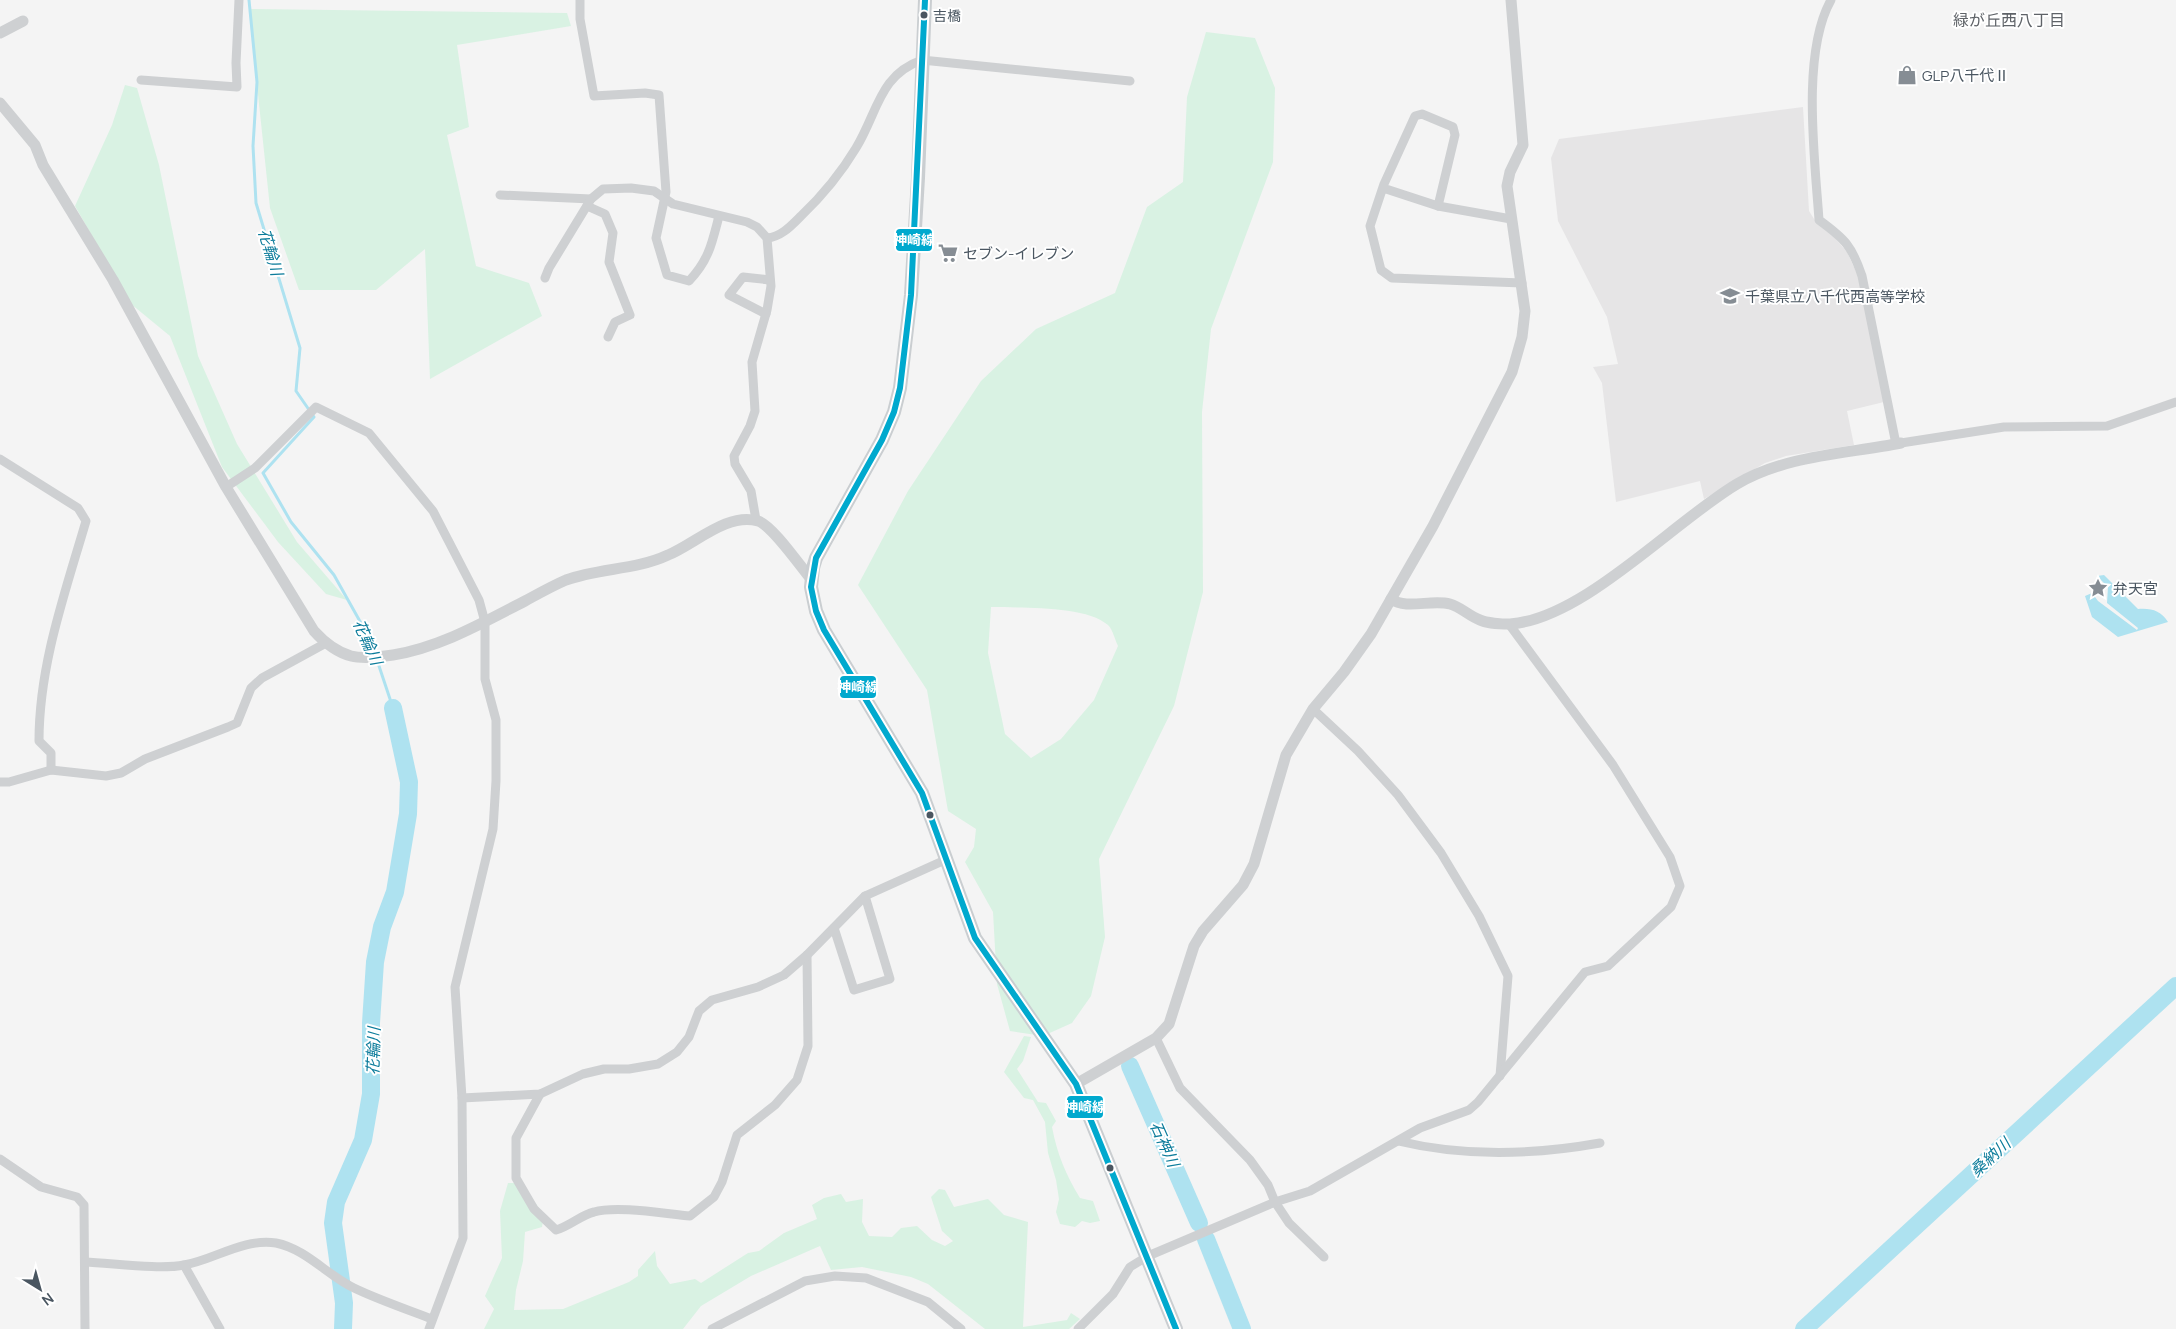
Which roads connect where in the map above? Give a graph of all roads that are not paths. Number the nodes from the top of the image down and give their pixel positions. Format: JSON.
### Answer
{"nodes":[{"id":1,"x":239,"y":0,"type":"edge"},
{"id":2,"x":580,"y":0,"type":"edge"},
{"id":3,"x":925,"y":0,"type":"edge"},
{"id":4,"x":1511,"y":0,"type":"edge"},
{"id":5,"x":1831,"y":0,"type":"edge"},
{"id":6,"x":23,"y":20,"type":"dead end"},
{"id":7,"x":0,"y":33,"type":"edge"},
{"id":8,"x":922,"y":60,"type":"junction"},
{"id":9,"x":141,"y":80,"type":"dead end"},
{"id":10,"x":1130,"y":82,"type":"dead end"},
{"id":11,"x":0,"y":103,"type":"edge"},
{"id":12,"x":1383,"y":188,"type":"junction"},
{"id":13,"x":500,"y":195,"type":"dead end"},
{"id":14,"x":665,"y":198,"type":"junction"},
{"id":15,"x":589,"y":202,"type":"junction"},
{"id":16,"x":1438,"y":206,"type":"junction"},
{"id":17,"x":719,"y":216,"type":"junction"},
{"id":18,"x":1511,"y":219,"type":"junction"},
{"id":19,"x":767,"y":238,"type":"junction"},
{"id":20,"x":545,"y":278,"type":"dead end"},
{"id":21,"x":770,"y":280,"type":"junction"},
{"id":22,"x":1522,"y":283,"type":"junction"},
{"id":23,"x":766,"y":314,"type":"junction"},
{"id":24,"x":608,"y":337,"type":"dead end"},
{"id":25,"x":2176,"y":402,"type":"edge"},
{"id":26,"x":1899,"y":443,"type":"junction"},
{"id":27,"x":0,"y":459,"type":"edge"},
{"id":28,"x":226,"y":487,"type":"junction"},
{"id":29,"x":756,"y":520,"type":"junction"},
{"id":30,"x":811,"y":579,"type":"junction"},
{"id":31,"x":1391,"y":599,"type":"junction"},
{"id":32,"x":485,"y":622,"type":"junction"},
{"id":33,"x":1509,"y":624,"type":"junction"},
{"id":34,"x":326,"y":643,"type":"junction"},
{"id":35,"x":1313,"y":709,"type":"junction"},
{"id":36,"x":51,"y":770,"type":"junction"},
{"id":37,"x":0,"y":782,"type":"edge"},
{"id":38,"x":946,"y":860,"type":"junction"},
{"id":39,"x":865,"y":896,"type":"junction"},
{"id":40,"x":834,"y":928,"type":"junction"},
{"id":41,"x":807,"y":956,"type":"junction"},
{"id":42,"x":1156,"y":1038,"type":"junction"},
{"id":43,"x":1500,"y":1076,"type":"junction"},
{"id":44,"x":1076,"y":1084,"type":"junction"},
{"id":45,"x":540,"y":1094,"type":"junction"},
{"id":46,"x":462,"y":1098,"type":"junction"},
{"id":47,"x":1398,"y":1141,"type":"junction"},
{"id":48,"x":1600,"y":1143,"type":"dead end"},
{"id":49,"x":0,"y":1159,"type":"edge"},
{"id":50,"x":1275,"y":1202,"type":"junction"},
{"id":51,"x":1148,"y":1256,"type":"junction"},
{"id":52,"x":1324,"y":1257,"type":"dead end"},
{"id":53,"x":85,"y":1262,"type":"junction"},
{"id":54,"x":184,"y":1265,"type":"junction"},
{"id":55,"x":432,"y":1319,"type":"junction"},
{"id":56,"x":85,"y":1329,"type":"edge"},
{"id":57,"x":220,"y":1329,"type":"edge"},
{"id":58,"x":429,"y":1329,"type":"edge"},
{"id":59,"x":712,"y":1329,"type":"edge"},
{"id":60,"x":960,"y":1329,"type":"edge"},
{"id":61,"x":1078,"y":1329,"type":"edge"},
{"id":62,"x":1176,"y":1329,"type":"edge"}],
"edges":[{"from":1,"to":9,"type":"street"},
{"from":2,"to":14,"type":"street"},
{"from":3,"to":8,"type":"main road"},
{"from":4,"to":18,"type":"street"},
{"from":5,"to":26,"type":"street"},
{"from":6,"to":7,"type":"street"},
{"from":8,"to":10,"type":"street"},
{"from":8,"to":19,"type":"street"},
{"from":8,"to":30,"type":"main road"},
{"from":11,"to":28,"type":"street"},
{"from":12,"to":16,"type":"street"},
{"from":12,"to":16,"type":"street"},
{"from":12,"to":22,"type":"street"},
{"from":13,"to":15,"type":"street"},
{"from":14,"to":15,"type":"street"},
{"from":14,"to":17,"type":"street"},
{"from":14,"to":17,"type":"street"},
{"from":15,"to":20,"type":"street"},
{"from":15,"to":24,"type":"street"},
{"from":16,"to":18,"type":"street"},
{"from":17,"to":19,"type":"street"},
{"from":18,"to":22,"type":"street"},
{"from":19,"to":21,"type":"street"},
{"from":21,"to":23,"type":"street"},
{"from":21,"to":23,"type":"street"},
{"from":22,"to":31,"type":"street"},
{"from":23,"to":29,"type":"street"},
{"from":25,"to":26,"type":"street"},
{"from":26,"to":33,"type":"street"},
{"from":27,"to":36,"type":"street"},
{"from":28,"to":32,"type":"street"},
{"from":28,"to":34,"type":"street"},
{"from":29,"to":30,"type":"street"},
{"from":29,"to":32,"type":"street"},
{"from":30,"to":38,"type":"main road"},
{"from":31,"to":33,"type":"street"},
{"from":31,"to":35,"type":"street"},
{"from":32,"to":34,"type":"street"},
{"from":32,"to":46,"type":"street"},
{"from":33,"to":43,"type":"street"},
{"from":34,"to":36,"type":"street"},
{"from":35,"to":42,"type":"street"},
{"from":35,"to":43,"type":"street"},
{"from":36,"to":37,"type":"street"},
{"from":38,"to":39,"type":"street"},
{"from":38,"to":44,"type":"main road"},
{"from":39,"to":40,"type":"street"},
{"from":39,"to":40,"type":"street"},
{"from":40,"to":41,"type":"street"},
{"from":41,"to":45,"type":"street"},
{"from":41,"to":45,"type":"street"},
{"from":42,"to":44,"type":"street"},
{"from":42,"to":50,"type":"street"},
{"from":43,"to":47,"type":"street"},
{"from":44,"to":51,"type":"main road"},
{"from":45,"to":46,"type":"street"},
{"from":46,"to":55,"type":"street"},
{"from":47,"to":48,"type":"street"},
{"from":47,"to":50,"type":"street"},
{"from":49,"to":53,"type":"street"},
{"from":50,"to":51,"type":"street"},
{"from":50,"to":52,"type":"street"},
{"from":51,"to":61,"type":"street"},
{"from":51,"to":62,"type":"main road"},
{"from":53,"to":54,"type":"street"},
{"from":53,"to":56,"type":"street"},
{"from":54,"to":55,"type":"street"},
{"from":54,"to":57,"type":"street"},
{"from":55,"to":58,"type":"street"},
{"from":59,"to":60,"type":"street"}]}
